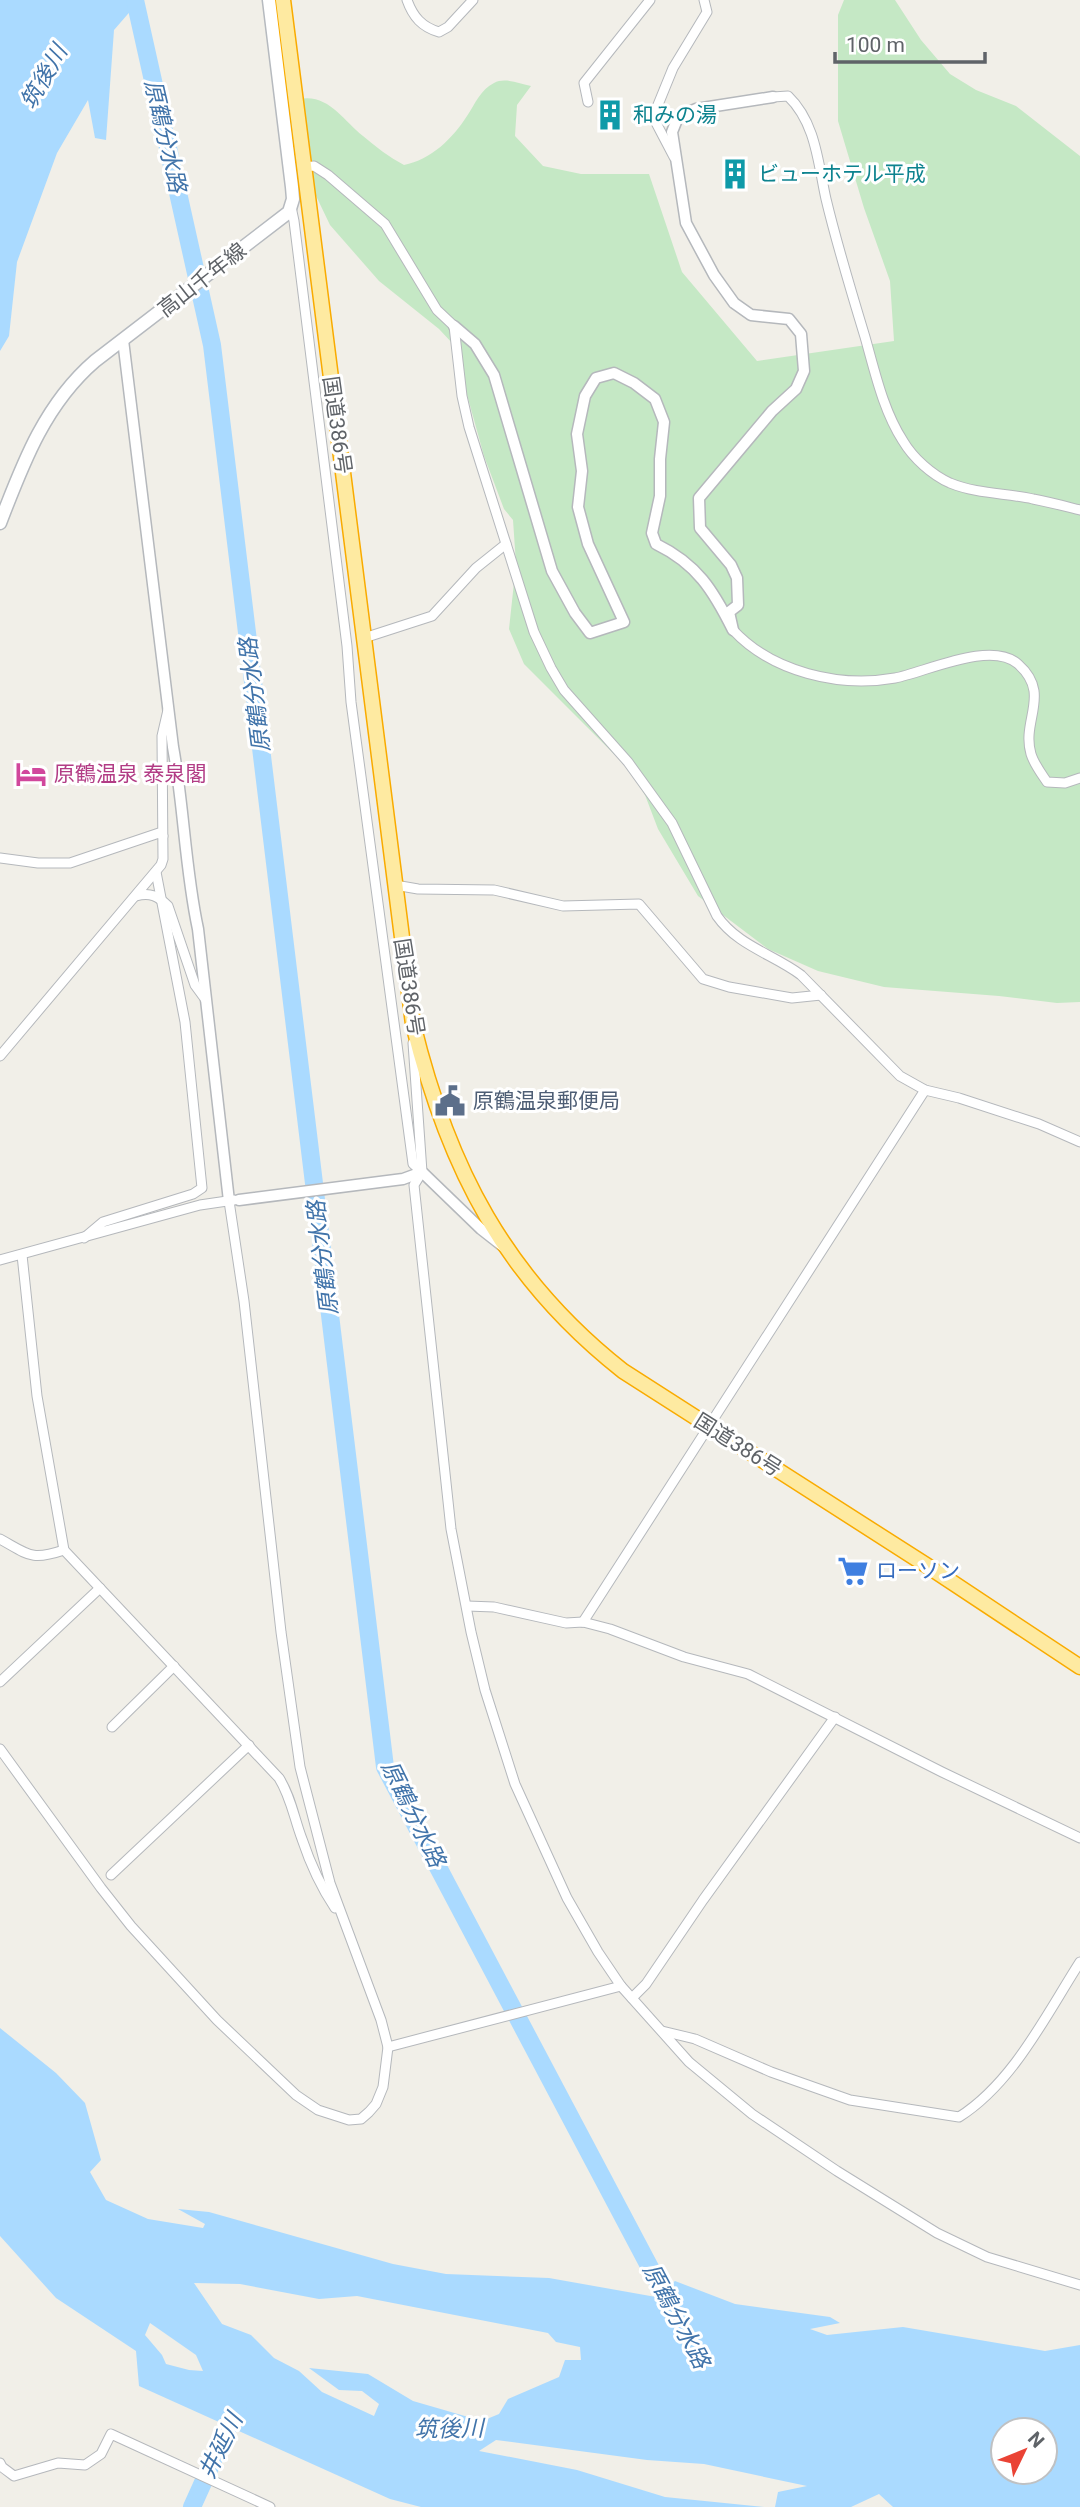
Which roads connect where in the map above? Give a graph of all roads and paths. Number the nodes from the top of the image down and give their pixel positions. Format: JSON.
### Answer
{"nodes":[{"id":1,"x":269,"y":0,"type":"edge"},
{"id":2,"x":283,"y":0,"type":"edge"},
{"id":3,"x":407,"y":0,"type":"edge"},
{"id":4,"x":473,"y":0,"type":"edge"},
{"id":5,"x":650,"y":0,"type":"edge"},
{"id":6,"x":704,"y":0,"type":"edge"},
{"id":7,"x":773,"y":97,"type":"joint"},
{"id":8,"x":588,"y":102,"type":"dead end"},
{"id":9,"x":676,"y":162,"type":"junction"},
{"id":10,"x":303,"y":167,"type":"junction"},
{"id":11,"x":288,"y":212,"type":"junction"},
{"id":12,"x":454,"y":326,"type":"junction"},
{"id":13,"x":127,"y":337,"type":"junction"},
{"id":14,"x":1080,"y":510,"type":"edge"},
{"id":15,"x":0,"y":523,"type":"edge"},
{"id":16,"x":506,"y":544,"type":"junction"},
{"id":17,"x":733,"y":630,"type":"junction"},
{"id":18,"x":364,"y":638,"type":"junction"},
{"id":19,"x":169,"y":708,"type":"junction"},
{"id":20,"x":1080,"y":778,"type":"edge"},
{"id":21,"x":163,"y":836,"type":"junction"},
{"id":22,"x":0,"y":858,"type":"edge"},
{"id":23,"x":156,"y":872,"type":"junction"},
{"id":24,"x":395,"y":885,"type":"junction"},
{"id":25,"x":134,"y":897,"type":"junction"},
{"id":26,"x":160,"y":898,"type":"junction"},
{"id":27,"x":821,"y":995,"type":"junction"},
{"id":28,"x":206,"y":1000,"type":"junction"},
{"id":29,"x":413,"y":1024,"type":"junction"},
{"id":30,"x":0,"y":1056,"type":"edge"},
{"id":31,"x":925,"y":1090,"type":"junction"},
{"id":32,"x":1080,"y":1142,"type":"edge"},
{"id":33,"x":422,"y":1172,"type":"junction"},
{"id":34,"x":234,"y":1200,"type":"junction"},
{"id":35,"x":84,"y":1238,"type":"junction"},
{"id":36,"x":506,"y":1249,"type":"junction"},
{"id":37,"x":22,"y":1255,"type":"junction"},
{"id":38,"x":0,"y":1260,"type":"edge"},
{"id":39,"x":709,"y":1426,"type":"junction"},
{"id":40,"x":0,"y":1539,"type":"edge"},
{"id":41,"x":64,"y":1550,"type":"junction"},
{"id":42,"x":100,"y":1588,"type":"junction"},
{"id":43,"x":467,"y":1606,"type":"junction"},
{"id":44,"x":583,"y":1622,"type":"junction"},
{"id":45,"x":174,"y":1666,"type":"junction"},
{"id":46,"x":1080,"y":1667,"type":"edge"},
{"id":47,"x":0,"y":1682,"type":"edge"},
{"id":48,"x":835,"y":1717,"type":"junction"},
{"id":49,"x":112,"y":1727,"type":"dead end"},
{"id":50,"x":249,"y":1745,"type":"junction"},
{"id":51,"x":0,"y":1749,"type":"edge"},
{"id":52,"x":1080,"y":1838,"type":"edge"},
{"id":53,"x":111,"y":1875,"type":"dead end"},
{"id":54,"x":342,"y":1918,"type":"junction"},
{"id":55,"x":1080,"y":1962,"type":"edge"},
{"id":56,"x":618,"y":1987,"type":"junction"},
{"id":57,"x":632,"y":1998,"type":"junction"},
{"id":58,"x":661,"y":2031,"type":"junction"},
{"id":59,"x":392,"y":2046,"type":"junction"},
{"id":60,"x":1080,"y":2285,"type":"edge"},
{"id":61,"x":0,"y":2463,"type":"edge"},
{"id":62,"x":271,"y":2507,"type":"edge"}],
"edges":[{"from":1,"to":11,"type":"main road"},
{"from":2,"to":10,"type":"highway","name":"国道386号"},
{"from":3,"to":4,"type":"street"},
{"from":5,"to":8,"type":"street"},
{"from":6,"to":9,"type":"street"},
{"from":7,"to":9,"type":"street"},
{"from":7,"to":14,"type":"street"},
{"from":9,"to":17,"type":"street"},
{"from":10,"to":12,"type":"street"},
{"from":10,"to":18,"type":"highway","name":"国道386号"},
{"from":11,"to":13,"type":"main road","name":"高山千年線"},
{"from":11,"to":33,"type":"street"},
{"from":12,"to":16,"type":"street"},
{"from":12,"to":17,"type":"street"},
{"from":13,"to":15,"type":"main road","name":"高山千年線"},
{"from":13,"to":19,"type":"street"},
{"from":16,"to":18,"type":"street"},
{"from":16,"to":27,"type":"street"},
{"from":17,"to":20,"type":"street"},
{"from":18,"to":24,"type":"highway","name":"国道386号"},
{"from":19,"to":21,"type":"street"},
{"from":19,"to":28,"type":"street"},
{"from":21,"to":22,"type":"street"},
{"from":21,"to":23,"type":"street"},
{"from":23,"to":25,"type":"street"},
{"from":23,"to":26,"type":"street"},
{"from":24,"to":27,"type":"street"},
{"from":24,"to":29,"type":"highway","name":"国道386号"},
{"from":25,"to":26,"type":"street"},
{"from":25,"to":30,"type":"street"},
{"from":26,"to":28,"type":"street"},
{"from":26,"to":35,"type":"street"},
{"from":27,"to":31,"type":"street"},
{"from":28,"to":34,"type":"street"},
{"from":29,"to":33,"type":"street"},
{"from":29,"to":36,"type":"highway","name":"国道386号"},
{"from":31,"to":32,"type":"street"},
{"from":31,"to":39,"type":"street"},
{"from":33,"to":34,"type":"street"},
{"from":33,"to":36,"type":"street"},
{"from":33,"to":43,"type":"street"},
{"from":34,"to":35,"type":"street"},
{"from":34,"to":54,"type":"street"},
{"from":35,"to":37,"type":"street"},
{"from":36,"to":39,"type":"highway","name":"国道386号"},
{"from":37,"to":38,"type":"street"},
{"from":37,"to":41,"type":"street"},
{"from":39,"to":44,"type":"street"},
{"from":39,"to":46,"type":"highway","name":"国道386号"},
{"from":40,"to":41,"type":"street"},
{"from":41,"to":42,"type":"street"},
{"from":42,"to":45,"type":"street"},
{"from":42,"to":47,"type":"street"},
{"from":43,"to":44,"type":"street"},
{"from":43,"to":56,"type":"street"},
{"from":44,"to":48,"type":"street"},
{"from":45,"to":49,"type":"street"},
{"from":45,"to":50,"type":"street"},
{"from":48,"to":52,"type":"street"},
{"from":48,"to":57,"type":"street"},
{"from":50,"to":53,"type":"street"},
{"from":50,"to":54,"type":"street"},
{"from":51,"to":59,"type":"street"},
{"from":54,"to":59,"type":"street"},
{"from":55,"to":58,"type":"street"},
{"from":56,"to":57,"type":"street"},
{"from":56,"to":59,"type":"street"},
{"from":57,"to":58,"type":"street"},
{"from":58,"to":60,"type":"street"},
{"from":61,"to":62,"type":"street"}]}
